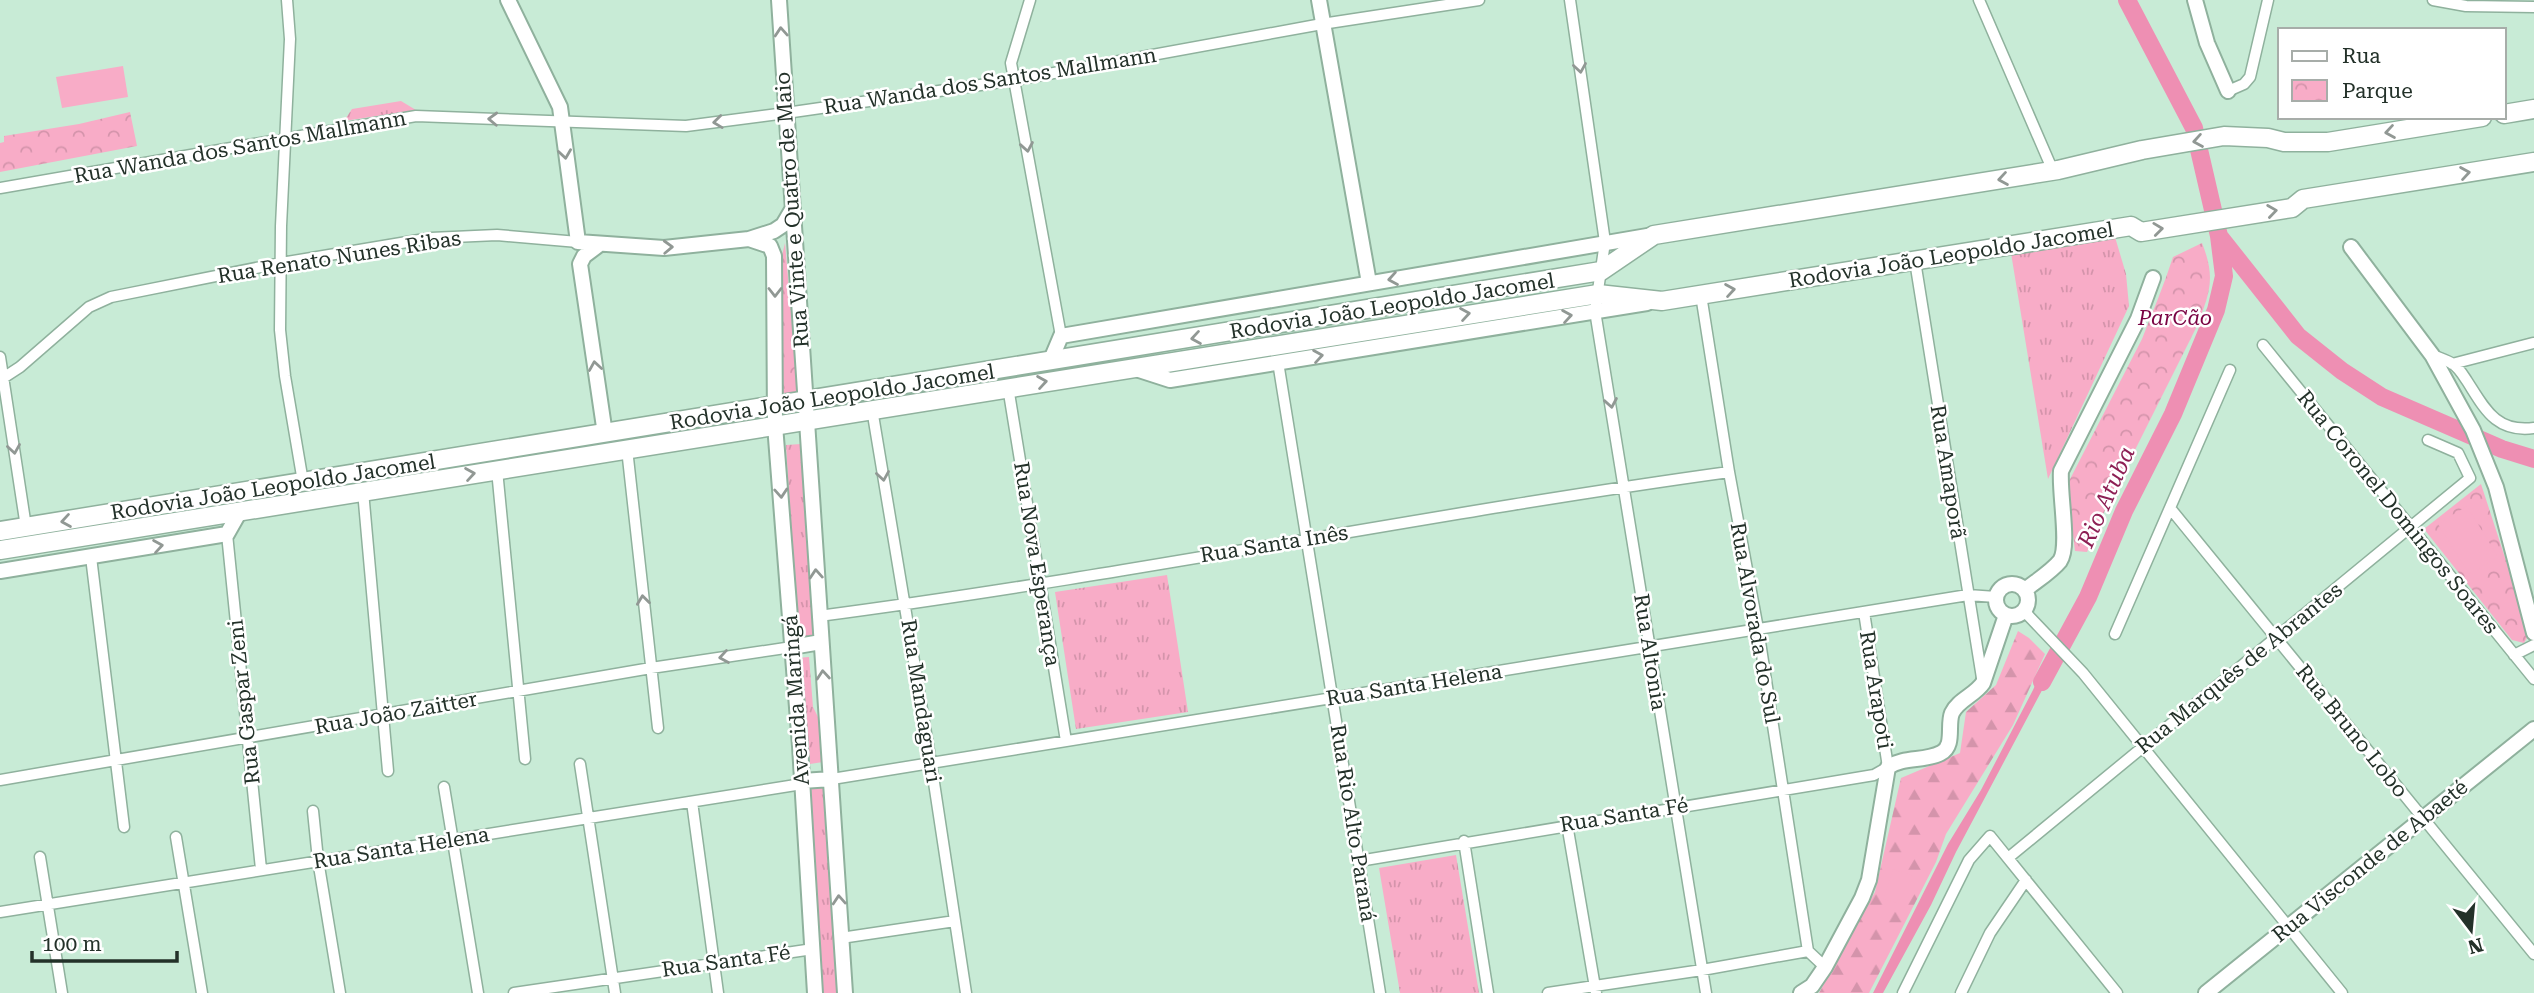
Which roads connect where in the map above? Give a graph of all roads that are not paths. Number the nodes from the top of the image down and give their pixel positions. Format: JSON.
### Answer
{"nodes":[{"id":1,"x":287,"y":0,"type":"edge"},
{"id":2,"x":508,"y":0,"type":"edge"},
{"id":3,"x":779,"y":0,"type":"edge"},
{"id":4,"x":1030,"y":0,"type":"edge"},
{"id":5,"x":1319,"y":0,"type":"edge"},
{"id":6,"x":1479,"y":0,"type":"edge"},
{"id":7,"x":1570,"y":0,"type":"edge"},
{"id":8,"x":1979,"y":0,"type":"edge"},
{"id":9,"x":2195,"y":0,"type":"edge"},
{"id":10,"x":2269,"y":0,"type":"edge"},
{"id":11,"x":2436,"y":0,"type":"edge"},
{"id":12,"x":2534,"y":7,"type":"edge"},
{"id":13,"x":1322,"y":24,"type":"junction"},
{"id":14,"x":1015,"y":79,"type":"junction"},
{"id":15,"x":2228,"y":91,"type":"joint"},
{"id":16,"x":2534,"y":109,"type":"edge"},
{"id":17,"x":786,"y":113,"type":"junction"},
{"id":18,"x":2506,"y":114,"type":"edge"},
{"id":19,"x":2470,"y":119,"type":"edge"},
{"id":20,"x":561,"y":122,"type":"junction"},
{"id":21,"x":286,"y":139,"type":"junction"},
{"id":22,"x":2534,"y":162,"type":"edge"},
{"id":23,"x":2053,"y":171,"type":"junction"},
{"id":24,"x":0,"y":188,"type":"edge"},
{"id":25,"x":793,"y":207,"type":"junction"},
{"id":26,"x":1654,"y":235,"type":"junction"},
{"id":27,"x":749,"y":239,"type":"junction"},
{"id":28,"x":578,"y":242,"type":"junction"},
{"id":29,"x":1605,"y":242,"type":"junction"},
{"id":30,"x":600,"y":244,"type":"junction"},
{"id":31,"x":2351,"y":247,"type":"dead end"},
{"id":32,"x":1915,"y":261,"type":"junction"},
{"id":33,"x":281,"y":263,"type":"junction"},
{"id":34,"x":1601,"y":271,"type":"junction"},
{"id":35,"x":2153,"y":278,"type":"dead end"},
{"id":36,"x":1369,"y":283,"type":"junction"},
{"id":37,"x":1701,"y":295,"type":"junction"},
{"id":38,"x":1596,"y":302,"type":"junction"},
{"id":39,"x":1061,"y":336,"type":"junction"},
{"id":40,"x":2533,"y":343,"type":"edge"},
{"id":41,"x":2263,"y":345,"type":"dead end"},
{"id":42,"x":2432,"y":355,"type":"junction"},
{"id":43,"x":0,"y":357,"type":"edge"},
{"id":44,"x":1050,"y":362,"type":"junction"},
{"id":45,"x":1278,"y":362,"type":"junction"},
{"id":46,"x":2452,"y":363,"type":"junction"},
{"id":47,"x":1131,"y":367,"type":"junction"},
{"id":48,"x":2230,"y":370,"type":"dead end"},
{"id":49,"x":2,"y":380,"type":"edge"},
{"id":50,"x":1009,"y":387,"type":"junction"},
{"id":51,"x":872,"y":409,"type":"junction"},
{"id":52,"x":805,"y":411,"type":"junction"},
{"id":53,"x":775,"y":415,"type":"junction"},
{"id":54,"x":2534,"y":428,"type":"edge"},
{"id":55,"x":605,"y":434,"type":"junction"},
{"id":56,"x":2428,"y":440,"type":"dead end"},
{"id":57,"x":626,"y":449,"type":"junction"},
{"id":58,"x":497,"y":470,"type":"junction"},
{"id":59,"x":1729,"y":472,"type":"junction"},
{"id":60,"x":1625,"y":486,"type":"junction"},
{"id":61,"x":304,"y":491,"type":"junction"},
{"id":62,"x":363,"y":491,"type":"junction"},
{"id":63,"x":2170,"y":508,"type":"junction"},
{"id":64,"x":240,"y":511,"type":"junction"},
{"id":65,"x":26,"y":527,"type":"junction"},
{"id":66,"x":2410,"y":527,"type":"junction"},
{"id":67,"x":0,"y":531,"type":"edge"},
{"id":68,"x":227,"y":534,"type":"junction"},
{"id":69,"x":1306,"y":539,"type":"junction"},
{"id":70,"x":0,"y":550,"type":"edge"},
{"id":71,"x":91,"y":556,"type":"junction"},
{"id":72,"x":0,"y":571,"type":"edge"},
{"id":73,"x":1040,"y":584,"type":"junction"},
{"id":74,"x":2025,"y":590,"type":"junction"},
{"id":75,"x":1968,"y":596,"type":"junction"},
{"id":76,"x":1996,"y":597,"type":"junction"},
{"id":77,"x":905,"y":604,"type":"junction"},
{"id":78,"x":2024,"y":611,"type":"junction"},
{"id":79,"x":1864,"y":612,"type":"junction"},
{"id":80,"x":2006,"y":615,"type":"junction"},
{"id":81,"x":819,"y":616,"type":"junction"},
{"id":82,"x":1758,"y":629,"type":"junction"},
{"id":83,"x":2534,"y":633,"type":"edge"},
{"id":84,"x":2115,"y":634,"type":"dead end"},
{"id":85,"x":2277,"y":637,"type":"junction"},
{"id":86,"x":821,"y":642,"type":"junction"},
{"id":87,"x":2534,"y":645,"type":"edge"},
{"id":88,"x":792,"y":647,"type":"junction"},
{"id":89,"x":1650,"y":647,"type":"junction"},
{"id":90,"x":2514,"y":655,"type":"junction"},
{"id":91,"x":651,"y":668,"type":"junction"},
{"id":92,"x":2534,"y":679,"type":"edge"},
{"id":93,"x":1983,"y":682,"type":"junction"},
{"id":94,"x":518,"y":691,"type":"junction"},
{"id":95,"x":1332,"y":698,"type":"junction"},
{"id":96,"x":382,"y":716,"type":"junction"},
{"id":97,"x":658,"y":728,"type":"dead end"},
{"id":98,"x":2534,"y":729,"type":"edge"},
{"id":99,"x":247,"y":738,"type":"junction"},
{"id":100,"x":1066,"y":741,"type":"junction"},
{"id":101,"x":2143,"y":747,"type":"junction"},
{"id":102,"x":117,"y":759,"type":"junction"},
{"id":103,"x":525,"y":759,"type":"dead end"},
{"id":104,"x":931,"y":763,"type":"junction"},
{"id":105,"x":580,"y":764,"type":"dead end"},
{"id":106,"x":1888,"y":767,"type":"junction"},
{"id":107,"x":388,"y":771,"type":"dead end"},
{"id":108,"x":832,"y":779,"type":"junction"},
{"id":109,"x":0,"y":780,"type":"edge"},
{"id":110,"x":802,"y":783,"type":"junction"},
{"id":111,"x":444,"y":787,"type":"dead end"},
{"id":112,"x":1783,"y":790,"type":"junction"},
{"id":113,"x":692,"y":802,"type":"junction"},
{"id":114,"x":1675,"y":807,"type":"junction"},
{"id":115,"x":313,"y":811,"type":"dead end"},
{"id":116,"x":587,"y":818,"type":"junction"},
{"id":117,"x":2423,"y":818,"type":"junction"},
{"id":118,"x":1567,"y":824,"type":"junction"},
{"id":119,"x":124,"y":827,"type":"dead end"},
{"id":120,"x":176,"y":837,"type":"dead end"},
{"id":121,"x":453,"y":839,"type":"junction"},
{"id":122,"x":1464,"y":841,"type":"junction"},
{"id":123,"x":40,"y":857,"type":"dead end"},
{"id":124,"x":2008,"y":858,"type":"junction"},
{"id":125,"x":318,"y":860,"type":"junction"},
{"id":126,"x":1359,"y":861,"type":"junction"},
{"id":127,"x":261,"y":869,"type":"junction"},
{"id":128,"x":2026,"y":880,"type":"junction"},
{"id":129,"x":184,"y":882,"type":"junction"},
{"id":130,"x":49,"y":904,"type":"junction"},
{"id":131,"x":0,"y":912,"type":"edge"},
{"id":132,"x":955,"y":921,"type":"junction"},
{"id":133,"x":2288,"y":926,"type":"junction"},
{"id":134,"x":841,"y":938,"type":"junction"},
{"id":135,"x":813,"y":949,"type":"junction"},
{"id":136,"x":1808,"y":951,"type":"junction"},
{"id":137,"x":2534,"y":954,"type":"edge"},
{"id":138,"x":713,"y":962,"type":"junction"},
{"id":139,"x":1825,"y":967,"type":"junction"},
{"id":140,"x":1702,"y":970,"type":"junction"},
{"id":141,"x":612,"y":978,"type":"junction"},
{"id":142,"x":1596,"y":989,"type":"edge"},
{"id":143,"x":62,"y":993,"type":"edge"},
{"id":144,"x":202,"y":993,"type":"edge"},
{"id":145,"x":340,"y":993,"type":"edge"},
{"id":146,"x":478,"y":993,"type":"edge"},
{"id":147,"x":514,"y":993,"type":"edge"},
{"id":148,"x":615,"y":993,"type":"edge"},
{"id":149,"x":718,"y":993,"type":"edge"},
{"id":150,"x":815,"y":993,"type":"edge"},
{"id":151,"x":845,"y":993,"type":"edge"},
{"id":152,"x":966,"y":993,"type":"edge"},
{"id":153,"x":1380,"y":993,"type":"edge"},
{"id":154,"x":1488,"y":993,"type":"edge"},
{"id":155,"x":1548,"y":993,"type":"edge"},
{"id":156,"x":1706,"y":993,"type":"edge"},
{"id":157,"x":1801,"y":993,"type":"edge"},
{"id":158,"x":1903,"y":993,"type":"edge"},
{"id":159,"x":1961,"y":993,"type":"edge"},
{"id":160,"x":2117,"y":993,"type":"edge"},
{"id":161,"x":2206,"y":993,"type":"edge"},
{"id":162,"x":2342,"y":993,"type":"edge"}],
"edges":[{"from":1,"to":21,"type":"street"},
{"from":2,"to":20,"type":"street"},
{"from":17,"to":3,"type":"street","name":"Rua Vinte e Quatro de Maio","one_way":true},
{"from":4,"to":14,"type":"street"},
{"from":5,"to":13,"type":"street"},
{"from":6,"to":13,"type":"street","name":"Rua Wanda dos Santos Mallmann"},
{"from":7,"to":29,"type":"street","name":"Rua Altonia","one_way":true},
{"from":8,"to":23,"type":"street"},
{"from":9,"to":15,"type":"street"},
{"from":10,"to":15,"type":"street"},
{"from":11,"to":12,"type":"street"},
{"from":13,"to":14,"type":"street","name":"Rua Wanda dos Santos Mallmann"},
{"from":13,"to":36,"type":"street"},
{"from":14,"to":17,"type":"street","name":"Rua Wanda dos Santos Mallmann"},
{"from":14,"to":39,"type":"street","one_way":true},
{"from":16,"to":18,"type":"highway"},
{"from":17,"to":20,"type":"street","name":"Rua Wanda dos Santos Mallmann","one_way":true},
{"from":17,"to":25,"type":"street","name":"Rua Vinte e Quatro de Maio"},
{"from":19,"to":23,"type":"highway","name":"Rodovia João Leopoldo Jacomel","one_way":true},
{"from":20,"to":21,"type":"street","name":"Rua Wanda dos Santos Mallmann","one_way":true},
{"from":20,"to":28,"type":"street","one_way":true},
{"from":21,"to":24,"type":"street","name":"Rua Wanda dos Santos Mallmann"},
{"from":21,"to":33,"type":"street"},
{"from":32,"to":22,"type":"highway","name":"Rodovia João Leopoldo Jacomel","one_way":true},
{"from":23,"to":26,"type":"highway","name":"Rodovia João Leopoldo Jacomel","one_way":true},
{"from":25,"to":27,"type":"street","name":"Rua Renato Nunes Ribas"},
{"from":25,"to":52,"type":"street","name":"Rua Vinte e Quatro de Maio"},
{"from":26,"to":29,"type":"street","name":"Rodovia João Leopoldo Jacomel"},
{"from":26,"to":34,"type":"highway","name":"Rodovia João Leopoldo Jacomel"},
{"from":30,"to":27,"type":"street","name":"Rua Renato Nunes Ribas","one_way":true},
{"from":27,"to":53,"type":"street","name":"Rua Vinte e Quatro de Maio","one_way":true},
{"from":28,"to":30,"type":"street","name":"Rua Renato Nunes Ribas"},
{"from":28,"to":33,"type":"street","name":"Rua Renato Nunes Ribas"},
{"from":29,"to":34,"type":"street","name":"Rua Altonia"},
{"from":29,"to":36,"type":"street","name":"Rodovia João Leopoldo Jacomel","one_way":true},
{"from":55,"to":30,"type":"street","one_way":true},
{"from":31,"to":42,"type":"street"},
{"from":37,"to":32,"type":"highway","name":"Rodovia João Leopoldo Jacomel","one_way":true},
{"from":32,"to":75,"type":"street","name":"Rua Amaporã"},
{"from":33,"to":49,"type":"street","name":"Rua Renato Nunes Ribas"},
{"from":33,"to":61,"type":"street"},
{"from":34,"to":38,"type":"street","name":"Rua Altonia"},
{"from":34,"to":44,"type":"highway","name":"Rodovia João Leopoldo Jacomel","one_way":true},
{"from":35,"to":74,"type":"street"},
{"from":36,"to":39,"type":"street","name":"Rodovia João Leopoldo Jacomel"},
{"from":37,"to":38,"type":"highway","name":"Rodovia João Leopoldo Jacomel"},
{"from":37,"to":59,"type":"street","name":"Rua Alvorada do Sul"},
{"from":45,"to":38,"type":"street","name":"Rodovia João Leopoldo Jacomel","one_way":true},
{"from":47,"to":38,"type":"highway","name":"Rodovia João Leopoldo Jacomel","one_way":true},
{"from":38,"to":60,"type":"street","name":"Rua Altonia","one_way":true},
{"from":39,"to":44,"type":"street"},
{"from":40,"to":46,"type":"street"},
{"from":41,"to":66,"type":"street","name":"Rua Coronel Domingos Soares"},
{"from":42,"to":46,"type":"street"},
{"from":42,"to":83,"type":"street"},
{"from":43,"to":49,"type":"street"},
{"from":44,"to":52,"type":"highway","name":"Rodovia João Leopoldo Jacomel"},
{"from":45,"to":47,"type":"street","name":"Rodovia João Leopoldo Jacomel"},
{"from":45,"to":69,"type":"street","name":"Rua Rio Alto Paraná"},
{"from":46,"to":54,"type":"street"},
{"from":50,"to":47,"type":"highway","name":"Rodovia João Leopoldo Jacomel","one_way":true},
{"from":48,"to":63,"type":"street"},
{"from":49,"to":65,"type":"street","one_way":true},
{"from":50,"to":51,"type":"highway","name":"Rodovia João Leopoldo Jacomel"},
{"from":50,"to":73,"type":"street","name":"Rua Nova Esperança"},
{"from":51,"to":52,"type":"highway","name":"Rodovia João Leopoldo Jacomel"},
{"from":51,"to":77,"type":"street","name":"Rua Mandaguari","one_way":true},
{"from":52,"to":53,"type":"highway","name":"Rodovia João Leopoldo Jacomel"},
{"from":81,"to":52,"type":"street","name":"Avenida Maringá","one_way":true},
{"from":53,"to":55,"type":"highway","name":"Rodovia João Leopoldo Jacomel"},
{"from":53,"to":57,"type":"highway","name":"Rodovia João Leopoldo Jacomel"},
{"from":53,"to":88,"type":"street","name":"Avenida Maringá","one_way":true},
{"from":55,"to":61,"type":"highway","name":"Rodovia João Leopoldo Jacomel"},
{"from":56,"to":66,"type":"street","name":"Rua Marquês de Abrantes"},
{"from":57,"to":58,"type":"highway","name":"Rodovia João Leopoldo Jacomel"},
{"from":91,"to":57,"type":"street","one_way":true},
{"from":62,"to":58,"type":"highway","name":"Rodovia João Leopoldo Jacomel","one_way":true},
{"from":58,"to":94,"type":"street"},
{"from":59,"to":60,"type":"street","name":"Rua Santa Inês"},
{"from":59,"to":82,"type":"street","name":"Rua Alvorada do Sul"},
{"from":60,"to":69,"type":"street","name":"Rua Santa Inês"},
{"from":60,"to":89,"type":"street","name":"Rua Altonia"},
{"from":61,"to":62,"type":"highway","name":"Rodovia João Leopoldo Jacomel"},
{"from":61,"to":64,"type":"highway","name":"Rodovia João Leopoldo Jacomel"},
{"from":61,"to":65,"type":"highway","name":"Rodovia João Leopoldo Jacomel","one_way":true},
{"from":62,"to":96,"type":"street"},
{"from":63,"to":84,"type":"street"},
{"from":63,"to":85,"type":"street","name":"Rua Bruno Lobo"},
{"from":64,"to":68,"type":"street"},
{"from":64,"to":70,"type":"highway","name":"Rodovia João Leopoldo Jacomel"},
{"from":65,"to":67,"type":"highway","name":"Rodovia João Leopoldo Jacomel"},
{"from":66,"to":85,"type":"street","name":"Rua Marquês de Abrantes"},
{"from":66,"to":90,"type":"street","name":"Rua Coronel Domingos Soares"},
{"from":71,"to":68,"type":"street","one_way":true},
{"from":68,"to":99,"type":"street","name":"Rua Gaspar Zeni"},
{"from":69,"to":73,"type":"street","name":"Rua Santa Inês"},
{"from":69,"to":95,"type":"street","name":"Rua Rio Alto Paraná"},
{"from":71,"to":72,"type":"street"},
{"from":71,"to":102,"type":"street"},
{"from":73,"to":77,"type":"street","name":"Rua Santa Inês"},
{"from":73,"to":100,"type":"street","name":"Rua Nova Esperança"},
{"from":74,"to":76,"type":"street"},
{"from":74,"to":78,"type":"street"},
{"from":75,"to":76,"type":"street","name":"Rua Santa Helena"},
{"from":75,"to":79,"type":"street","name":"Rua Santa Helena"},
{"from":75,"to":93,"type":"street","name":"Rua Amaporã"},
{"from":76,"to":80,"type":"street"},
{"from":77,"to":81,"type":"street","name":"Rua Santa Inês"},
{"from":77,"to":104,"type":"street","name":"Rua Mandaguari"},
{"from":78,"to":80,"type":"street"},
{"from":78,"to":101,"type":"street"},
{"from":79,"to":82,"type":"street","name":"Rua Santa Helena"},
{"from":79,"to":106,"type":"street","name":"Rua Arapoti"},
{"from":80,"to":93,"type":"street"},
{"from":81,"to":86,"type":"street","name":"Avenida Maringá"},
{"from":82,"to":89,"type":"street","name":"Rua Santa Helena"},
{"from":82,"to":112,"type":"street","name":"Rua Alvorada do Sul"},
{"from":85,"to":101,"type":"street","name":"Rua Marquês de Abrantes"},
{"from":85,"to":117,"type":"street","name":"Rua Bruno Lobo"},
{"from":86,"to":88,"type":"street"},
{"from":108,"to":86,"type":"street","name":"Avenida Maringá","one_way":true},
{"from":87,"to":90,"type":"street"},
{"from":88,"to":91,"type":"street","name":"Rua João Zaitter","one_way":true},
{"from":88,"to":110,"type":"street","name":"Avenida Maringá"},
{"from":89,"to":95,"type":"street","name":"Rua Santa Helena"},
{"from":89,"to":114,"type":"street","name":"Rua Altonia"},
{"from":90,"to":92,"type":"street","name":"Rua Coronel Domingos Soares"},
{"from":91,"to":94,"type":"street","name":"Rua João Zaitter"},
{"from":91,"to":97,"type":"street"},
{"from":93,"to":106,"type":"street"},
{"from":94,"to":96,"type":"street","name":"Rua João Zaitter"},
{"from":94,"to":103,"type":"street"},
{"from":95,"to":100,"type":"street","name":"Rua Santa Helena"},
{"from":95,"to":126,"type":"street","name":"Rua Rio Alto Paraná"},
{"from":96,"to":99,"type":"street","name":"Rua João Zaitter"},
{"from":96,"to":107,"type":"street"},
{"from":98,"to":117,"type":"street","name":"Rua Visconde de Abaeté"},
{"from":99,"to":102,"type":"street","name":"Rua João Zaitter"},
{"from":99,"to":127,"type":"street","name":"Rua Gaspar Zeni"},
{"from":100,"to":104,"type":"street","name":"Rua Santa Helena"},
{"from":101,"to":124,"type":"street","name":"Rua Marquês de Abrantes"},
{"from":101,"to":133,"type":"street"},
{"from":102,"to":109,"type":"street","name":"Rua João Zaitter"},
{"from":102,"to":119,"type":"street"},
{"from":104,"to":108,"type":"street","name":"Rua Santa Helena"},
{"from":104,"to":132,"type":"street","name":"Rua Mandaguari"},
{"from":105,"to":116,"type":"street"},
{"from":106,"to":112,"type":"street","name":"Rua Santa Fé"},
{"from":106,"to":139,"type":"street"},
{"from":108,"to":110,"type":"street"},
{"from":134,"to":108,"type":"street","name":"Avenida Maringá","one_way":true},
{"from":110,"to":113,"type":"street","name":"Rua Santa Helena"},
{"from":110,"to":135,"type":"street","name":"Avenida Maringá"},
{"from":111,"to":121,"type":"street"},
{"from":112,"to":114,"type":"street","name":"Rua Santa Fé"},
{"from":112,"to":136,"type":"street","name":"Rua Alvorada do Sul"},
{"from":113,"to":116,"type":"street","name":"Rua Santa Helena"},
{"from":113,"to":138,"type":"street"},
{"from":114,"to":118,"type":"street","name":"Rua Santa Fé"},
{"from":114,"to":140,"type":"street","name":"Rua Altonia"},
{"from":115,"to":125,"type":"street"},
{"from":116,"to":121,"type":"street","name":"Rua Santa Helena"},
{"from":116,"to":141,"type":"street"},
{"from":117,"to":133,"type":"street","name":"Rua Visconde de Abaeté"},
{"from":117,"to":137,"type":"street","name":"Rua Bruno Lobo"},
{"from":118,"to":122,"type":"street","name":"Rua Santa Fé"},
{"from":118,"to":142,"type":"street"},
{"from":120,"to":129,"type":"street"},
{"from":121,"to":125,"type":"street","name":"Rua Santa Helena"},
{"from":121,"to":146,"type":"street"},
{"from":122,"to":126,"type":"street","name":"Rua Santa Fé"},
{"from":122,"to":154,"type":"street"},
{"from":123,"to":130,"type":"street"},
{"from":124,"to":128,"type":"street"},
{"from":124,"to":158,"type":"street"},
{"from":125,"to":127,"type":"street","name":"Rua Santa Helena"},
{"from":125,"to":145,"type":"street"},
{"from":126,"to":153,"type":"street","name":"Rua Rio Alto Paraná"},
{"from":127,"to":129,"type":"street","name":"Rua Santa Helena"},
{"from":128,"to":159,"type":"street"},
{"from":128,"to":160,"type":"street"},
{"from":129,"to":130,"type":"street","name":"Rua Santa Helena"},
{"from":129,"to":144,"type":"street"},
{"from":130,"to":131,"type":"street","name":"Rua Santa Helena"},
{"from":130,"to":143,"type":"street"},
{"from":132,"to":134,"type":"street"},
{"from":132,"to":152,"type":"street","name":"Rua Mandaguari"},
{"from":133,"to":161,"type":"street","name":"Rua Visconde de Abaeté"},
{"from":133,"to":162,"type":"street"},
{"from":134,"to":151,"type":"street","name":"Avenida Maringá"},
{"from":135,"to":138,"type":"street","name":"Rua Santa Fé"},
{"from":135,"to":150,"type":"street","name":"Avenida Maringá"},
{"from":136,"to":139,"type":"street"},
{"from":136,"to":140,"type":"street"},
{"from":138,"to":141,"type":"street","name":"Rua Santa Fé"},
{"from":138,"to":149,"type":"street"},
{"from":139,"to":157,"type":"street"},
{"from":140,"to":142,"type":"street"},
{"from":140,"to":156,"type":"street","name":"Rua Altonia"},
{"from":141,"to":147,"type":"street","name":"Rua Santa Fé"},
{"from":141,"to":148,"type":"street"},
{"from":142,"to":155,"type":"street"}]}
